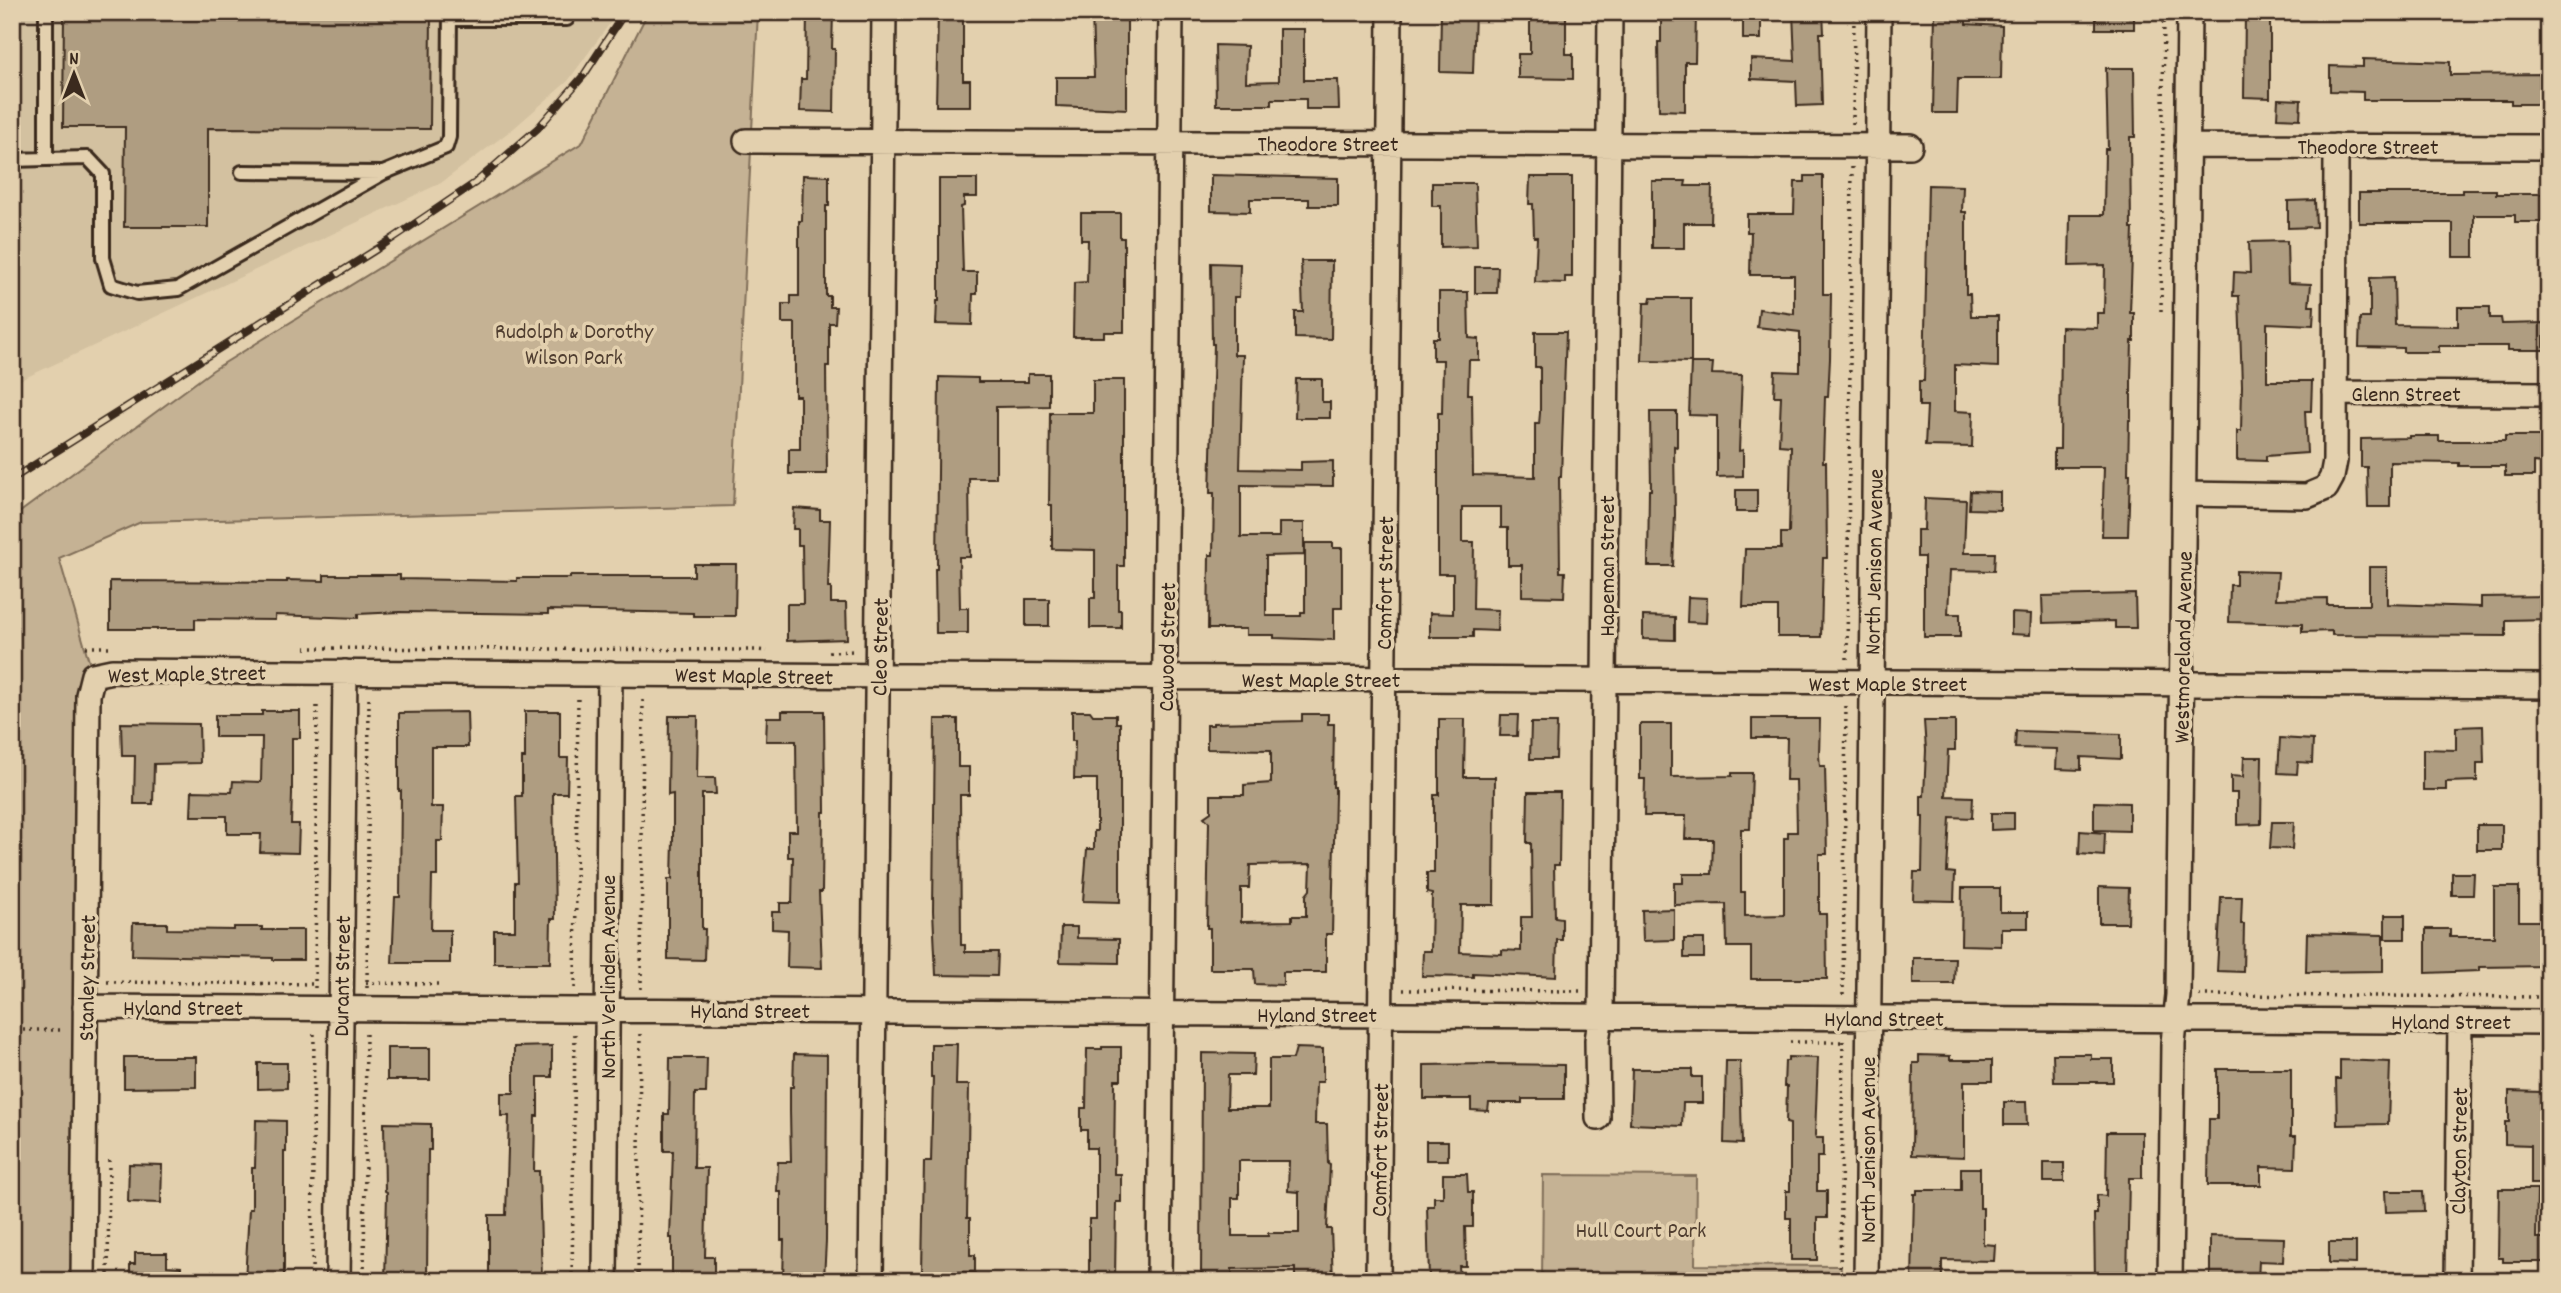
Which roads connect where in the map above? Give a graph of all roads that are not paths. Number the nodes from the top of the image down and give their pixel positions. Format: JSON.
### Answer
{"nodes":[{"id":1,"x":46,"y":12,"type":"edge"},
{"id":2,"x":884,"y":12,"type":"edge"},
{"id":3,"x":1171,"y":12,"type":"edge"},
{"id":4,"x":1390,"y":12,"type":"edge"},
{"id":5,"x":1610,"y":12,"type":"edge"},
{"id":6,"x":1879,"y":12,"type":"edge"},
{"id":7,"x":2189,"y":12,"type":"edge"},
{"id":8,"x":450,"y":16,"type":"edge"},
{"id":9,"x":567,"y":19,"type":"dead end"},
{"id":10,"x":746,"y":141,"type":"dead end"},
{"id":11,"x":882,"y":141,"type":"junction"},
{"id":12,"x":1390,"y":143,"type":"junction"},
{"id":13,"x":1170,"y":144,"type":"junction"},
{"id":14,"x":1608,"y":145,"type":"junction"},
{"id":15,"x":1878,"y":146,"type":"junction"},
{"id":16,"x":1910,"y":146,"type":"dead end"},
{"id":17,"x":2187,"y":146,"type":"junction"},
{"id":18,"x":2336,"y":146,"type":"junction"},
{"id":19,"x":2549,"y":147,"type":"edge"},
{"id":20,"x":46,"y":159,"type":"junction"},
{"id":21,"x":12,"y":160,"type":"edge"},
{"id":22,"x":242,"y":172,"type":"dead end"},
{"id":23,"x":383,"y":173,"type":"junction"},
{"id":24,"x":2335,"y":393,"type":"junction"},
{"id":25,"x":2549,"y":394,"type":"edge"},
{"id":26,"x":2184,"y":494,"type":"junction"},
{"id":27,"x":354,"y":672,"type":"junction"},
{"id":28,"x":610,"y":673,"type":"junction"},
{"id":29,"x":93,"y":675,"type":"joint"},
{"id":30,"x":878,"y":676,"type":"junction"},
{"id":31,"x":1166,"y":678,"type":"junction"},
{"id":32,"x":1383,"y":679,"type":"junction"},
{"id":33,"x":1605,"y":681,"type":"junction"},
{"id":34,"x":1871,"y":683,"type":"junction"},
{"id":35,"x":2181,"y":685,"type":"junction"},
{"id":36,"x":2549,"y":687,"type":"edge"},
{"id":37,"x":85,"y":1006,"type":"junction"},
{"id":38,"x":341,"y":1008,"type":"junction"},
{"id":39,"x":607,"y":1009,"type":"junction"},
{"id":40,"x":874,"y":1010,"type":"junction"},
{"id":41,"x":1161,"y":1013,"type":"junction"},
{"id":42,"x":1381,"y":1014,"type":"junction"},
{"id":43,"x":1601,"y":1016,"type":"junction"},
{"id":44,"x":1868,"y":1018,"type":"junction"},
{"id":45,"x":2175,"y":1019,"type":"junction"},
{"id":46,"x":2460,"y":1021,"type":"junction"},
{"id":47,"x":2549,"y":1022,"type":"edge"},
{"id":48,"x":1598,"y":1118,"type":"dead end"},
{"id":49,"x":83,"y":1281,"type":"edge"},
{"id":50,"x":338,"y":1281,"type":"edge"},
{"id":51,"x":605,"y":1281,"type":"edge"},
{"id":52,"x":871,"y":1281,"type":"edge"},
{"id":53,"x":1159,"y":1281,"type":"edge"},
{"id":54,"x":1378,"y":1281,"type":"edge"},
{"id":55,"x":1866,"y":1281,"type":"edge"},
{"id":56,"x":2171,"y":1281,"type":"edge"},
{"id":57,"x":2457,"y":1281,"type":"edge"}],
"edges":[{"from":1,"to":20,"type":"lane"},
{"from":2,"to":11,"type":"street","name":"Cleo Street"},
{"from":3,"to":13,"type":"street","name":"Cawood Street"},
{"from":4,"to":12,"type":"street","name":"Comfort Street"},
{"from":5,"to":14,"type":"street","name":"Hapeman Street"},
{"from":6,"to":15,"type":"street","name":"North Jenison Avenue"},
{"from":7,"to":17,"type":"street","name":"Westmoreland Avenue"},
{"from":8,"to":9,"type":"lane"},
{"from":8,"to":23,"type":"lane"},
{"from":10,"to":11,"type":"street","name":"Theodore Street"},
{"from":11,"to":13,"type":"street","name":"Theodore Street"},
{"from":11,"to":30,"type":"street","name":"Cleo Street"},
{"from":12,"to":13,"type":"street","name":"Theodore Street"},
{"from":12,"to":14,"type":"street","name":"Theodore Street"},
{"from":12,"to":32,"type":"street","name":"Comfort Street"},
{"from":13,"to":31,"type":"street","name":"Cawood Street"},
{"from":14,"to":15,"type":"street","name":"Theodore Street"},
{"from":14,"to":33,"type":"street","name":"Hapeman Street"},
{"from":15,"to":16,"type":"street","name":"Theodore Street"},
{"from":15,"to":34,"type":"street","name":"North Jenison Avenue"},
{"from":17,"to":18,"type":"street","name":"Theodore Street"},
{"from":17,"to":26,"type":"street","name":"Westmoreland Avenue"},
{"from":18,"to":19,"type":"street","name":"Theodore Street"},
{"from":18,"to":24,"type":"street"},
{"from":20,"to":21,"type":"lane"},
{"from":20,"to":23,"type":"lane"},
{"from":22,"to":23,"type":"lane"},
{"from":24,"to":25,"type":"street","name":"Glenn Street"},
{"from":24,"to":26,"type":"street","name":"Glenn Street"},
{"from":26,"to":35,"type":"street","name":"Westmoreland Avenue"},
{"from":27,"to":28,"type":"street","name":"West Maple Street"},
{"from":27,"to":29,"type":"street","name":"West Maple Street"},
{"from":27,"to":38,"type":"street","name":"Durant Street"},
{"from":28,"to":30,"type":"street","name":"West Maple Street"},
{"from":28,"to":39,"type":"street","name":"North Verlinden Avenue"},
{"from":29,"to":37,"type":"street","name":"Stanley Street"},
{"from":30,"to":31,"type":"street","name":"West Maple Street"},
{"from":30,"to":40,"type":"street","name":"Cleo Street"},
{"from":31,"to":32,"type":"street","name":"West Maple Street"},
{"from":31,"to":41,"type":"street","name":"Cawood Street"},
{"from":32,"to":33,"type":"street","name":"West Maple Street"},
{"from":32,"to":42,"type":"street","name":"Comfort Street"},
{"from":33,"to":34,"type":"street","name":"West Maple Street"},
{"from":33,"to":43,"type":"street","name":"Hapeman Street"},
{"from":34,"to":35,"type":"street","name":"West Maple Street"},
{"from":34,"to":44,"type":"street","name":"North Jenison Avenue"},
{"from":35,"to":36,"type":"street","name":"West Maple Street"},
{"from":35,"to":45,"type":"street","name":"Westmoreland Avenue"},
{"from":37,"to":38,"type":"street","name":"Hyland Street"},
{"from":37,"to":49,"type":"street","name":"Stanley Street"},
{"from":38,"to":39,"type":"street","name":"Hyland Street"},
{"from":38,"to":50,"type":"street","name":"Durant Street"},
{"from":39,"to":40,"type":"street","name":"Hyland Street"},
{"from":39,"to":51,"type":"street","name":"North Verlinden Avenue"},
{"from":40,"to":41,"type":"street","name":"Hyland Street"},
{"from":40,"to":52,"type":"street","name":"Cleo Street"},
{"from":41,"to":42,"type":"street","name":"Hyland Street"},
{"from":41,"to":53,"type":"street","name":"Cawood Street"},
{"from":42,"to":43,"type":"street","name":"Hyland Street"},
{"from":42,"to":54,"type":"street","name":"Comfort Street"},
{"from":43,"to":44,"type":"street","name":"Hyland Street"},
{"from":43,"to":48,"type":"street","name":"Hapeman Street"},
{"from":44,"to":45,"type":"street","name":"Hyland Street"},
{"from":44,"to":55,"type":"street","name":"North Jenison Avenue"},
{"from":45,"to":46,"type":"street","name":"Hyland Street"},
{"from":45,"to":56,"type":"street","name":"Westmoreland Avenue"},
{"from":46,"to":47,"type":"street","name":"Hyland Street"},
{"from":46,"to":57,"type":"street","name":"Clayton Street"}]}
